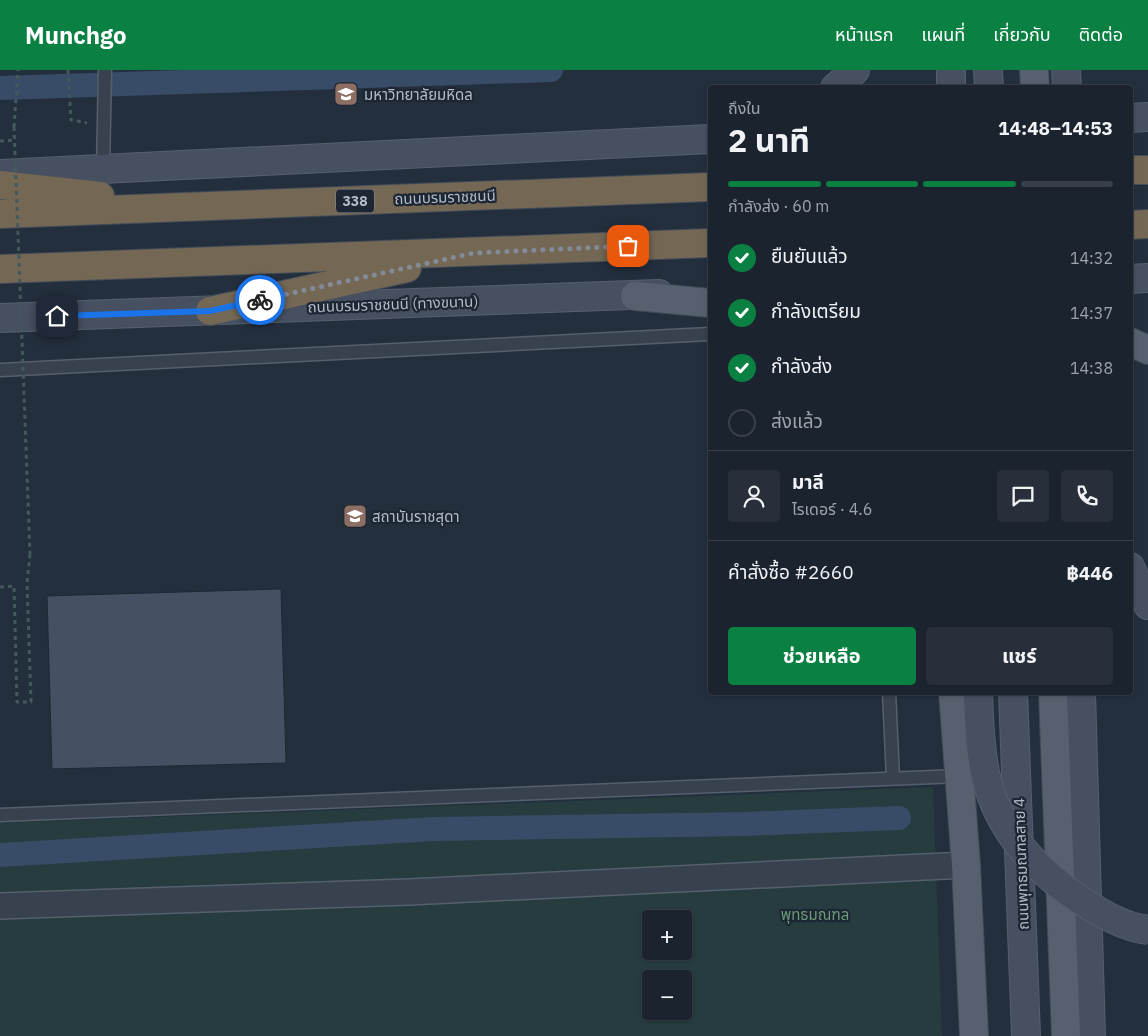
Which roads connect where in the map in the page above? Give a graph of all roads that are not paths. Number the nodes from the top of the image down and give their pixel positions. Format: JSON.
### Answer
{"nodes":[{"id":1,"x":105,"y":70,"type":"edge"},
{"id":2,"x":855,"y":70,"type":"edge"},
{"id":3,"x":951,"y":70,"type":"edge"},
{"id":4,"x":988,"y":70,"type":"edge"},
{"id":5,"x":1034,"y":70,"type":"edge"},
{"id":6,"x":1066,"y":70,"type":"edge"},
{"id":7,"x":838,"y":85,"type":"edge"},
{"id":8,"x":951,"y":85,"type":"edge"},
{"id":9,"x":988,"y":85,"type":"edge"},
{"id":10,"x":1035,"y":85,"type":"edge"},
{"id":11,"x":1066,"y":85,"type":"edge"},
{"id":12,"x":1148,"y":117,"type":"edge"},
{"id":13,"x":1133,"y":118,"type":"edge"},
{"id":14,"x":708,"y":128,"type":"edge"},
{"id":15,"x":708,"y":139,"type":"edge"},
{"id":16,"x":632,"y":141,"type":"junction"},
{"id":17,"x":103,"y":169,"type":"junction"},
{"id":18,"x":1133,"y":170,"type":"edge"},
{"id":19,"x":1148,"y":170,"type":"edge"},
{"id":20,"x":0,"y":174,"type":"edge"},
{"id":21,"x":0,"y":185,"type":"edge"},
{"id":22,"x":708,"y":187,"type":"edge"},
{"id":23,"x":197,"y":207,"type":"junction"},
{"id":24,"x":0,"y":214,"type":"edge"},
{"id":25,"x":1148,"y":224,"type":"edge"},
{"id":26,"x":1133,"y":225,"type":"edge"},
{"id":27,"x":708,"y":243,"type":"edge"},
{"id":28,"x":474,"y":253,"type":"junction"},
{"id":29,"x":0,"y":269,"type":"edge"},
{"id":30,"x":1133,"y":278,"type":"edge"},
{"id":31,"x":1148,"y":278,"type":"edge"},
{"id":32,"x":708,"y":290,"type":"edge"},
{"id":33,"x":635,"y":296,"type":"junction"},
{"id":34,"x":708,"y":304,"type":"edge"},
{"id":35,"x":210,"y":311,"type":"junction"},
{"id":36,"x":0,"y":318,"type":"edge"},
{"id":37,"x":708,"y":334,"type":"edge"},
{"id":38,"x":1133,"y":343,"type":"edge"},
{"id":39,"x":1148,"y":350,"type":"edge"},
{"id":40,"x":0,"y":370,"type":"edge"},
{"id":41,"x":1133,"y":573,"type":"edge"},
{"id":42,"x":1148,"y":605,"type":"edge"},
{"id":43,"x":889,"y":695,"type":"edge"},
{"id":44,"x":953,"y":695,"type":"edge"},
{"id":45,"x":978,"y":695,"type":"edge"},
{"id":46,"x":1013,"y":695,"type":"edge"},
{"id":47,"x":1053,"y":695,"type":"edge"},
{"id":48,"x":1081,"y":695,"type":"edge"},
{"id":49,"x":959,"y":776,"type":"junction"},
{"id":50,"x":893,"y":778,"type":"junction"},
{"id":51,"x":0,"y":815,"type":"edge"},
{"id":52,"x":966,"y":865,"type":"junction"},
{"id":53,"x":0,"y":906,"type":"edge"},
{"id":54,"x":1148,"y":930,"type":"edge"},
{"id":55,"x":974,"y":1036,"type":"edge"},
{"id":56,"x":1026,"y":1036,"type":"edge"},
{"id":57,"x":1066,"y":1036,"type":"edge"},
{"id":58,"x":1091,"y":1036,"type":"edge"}],
"edges":[{"from":1,"to":17,"type":"lane"},
{"from":2,"to":7,"type":"main road"},
{"from":3,"to":8,"type":"main road"},
{"from":4,"to":9,"type":"main road"},
{"from":5,"to":10,"type":"main road"},
{"from":6,"to":11,"type":"main road"},
{"from":12,"to":13,"type":"main road"},
{"from":14,"to":16,"type":"main road"},
{"from":15,"to":16,"type":"main road"},
{"from":16,"to":17,"type":"main road"},
{"from":17,"to":20,"type":"main road"},
{"from":18,"to":19,"type":"highway"},
{"from":21,"to":23,"type":"highway"},
{"from":22,"to":23,"type":"highway","name":"ถนนบรมราชชนนี","number":"338"},
{"from":23,"to":24,"type":"highway","name":"ถนนบรมราชชนนี","number":"338"},
{"from":25,"to":26,"type":"highway"},
{"from":27,"to":28,"type":"highway"},
{"from":28,"to":29,"type":"highway"},
{"from":28,"to":35,"type":"highway"},
{"from":30,"to":31,"type":"main road"},
{"from":32,"to":33,"type":"main road","name":"ถนนบรมราชชนนี (ทางขนาน)"},
{"from":33,"to":34,"type":"main road"},
{"from":33,"to":35,"type":"main road","name":"ถนนบรมราชชนนี (ทางขนาน)"},
{"from":35,"to":36,"type":"main road","name":"ถนนบรมราชชนนี (ทางขนาน)"},
{"from":37,"to":40,"type":"lane"},
{"from":38,"to":39,"type":"main road"},
{"from":41,"to":42,"type":"main road"},
{"from":43,"to":50,"type":"lane"},
{"from":44,"to":49,"type":"main road"},
{"from":45,"to":54,"type":"main road","bridge":true},
{"from":46,"to":56,"type":"main road","name":"ถนนพุทธมณฑลสาย 4","bridge":true},
{"from":47,"to":57,"type":"main road"},
{"from":48,"to":58,"type":"main road"},
{"from":49,"to":50,"type":"lane"},
{"from":49,"to":52,"type":"main road"},
{"from":50,"to":51,"type":"lane"},
{"from":52,"to":53,"type":"street"},
{"from":52,"to":55,"type":"main road"}]}
